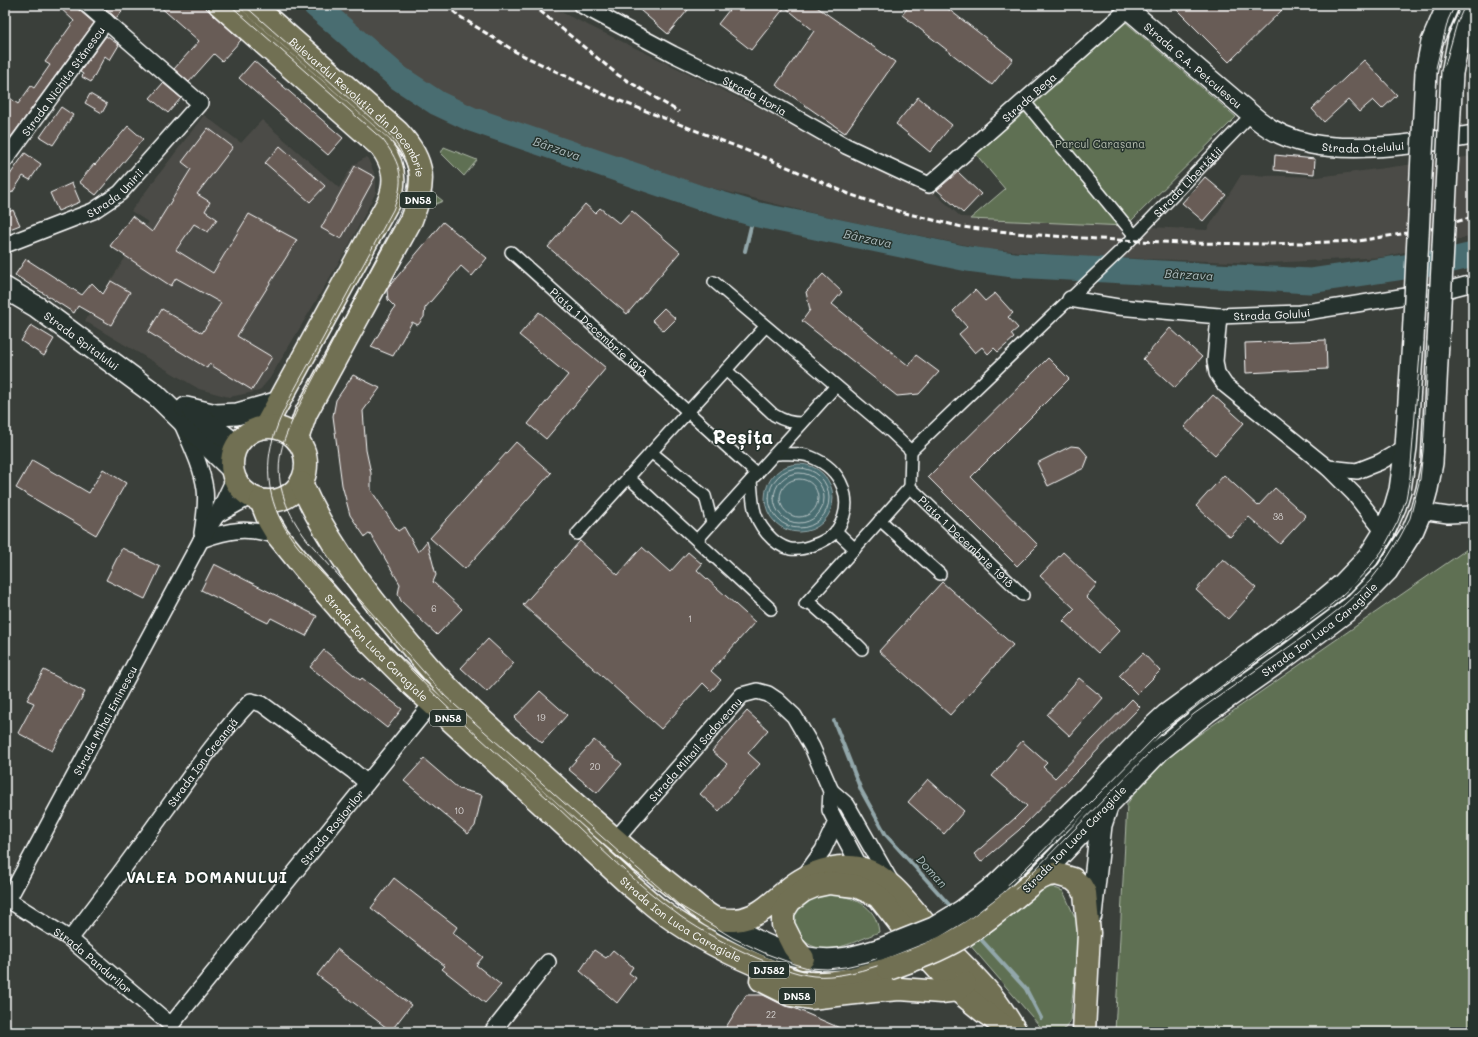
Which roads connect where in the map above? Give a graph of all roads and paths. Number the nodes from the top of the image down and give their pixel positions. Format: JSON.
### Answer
{"nodes":[{"id":1,"x":87,"y":5,"type":"edge"},
{"id":2,"x":220,"y":5,"type":"edge"},
{"id":3,"x":253,"y":5,"type":"edge"},
{"id":4,"x":580,"y":5,"type":"edge"},
{"id":5,"x":1448,"y":5,"type":"edge"},
{"id":6,"x":1473,"y":6,"type":"edge"},
{"id":7,"x":1129,"y":7,"type":"edge"},
{"id":8,"x":106,"y":21,"type":"junction"},
{"id":9,"x":1024,"y":101,"type":"junction"},
{"id":10,"x":1254,"y":118,"type":"junction"},
{"id":11,"x":1473,"y":135,"type":"edge"},
{"id":12,"x":5,"y":160,"type":"edge"},
{"id":13,"x":928,"y":185,"type":"joint"},
{"id":14,"x":1136,"y":236,"type":"junction"},
{"id":15,"x":5,"y":245,"type":"edge"},
{"id":16,"x":511,"y":252,"type":"dead end"},
{"id":17,"x":714,"y":282,"type":"dead end"},
{"id":18,"x":1473,"y":283,"type":"edge"},
{"id":19,"x":5,"y":288,"type":"edge"},
{"id":20,"x":1073,"y":296,"type":"junction"},
{"id":21,"x":1219,"y":316,"type":"junction"},
{"id":22,"x":765,"y":327,"type":"junction"},
{"id":23,"x":726,"y":370,"type":"junction"},
{"id":24,"x":836,"y":386,"type":"junction"},
{"id":25,"x":279,"y":402,"type":"junction"},
{"id":26,"x":688,"y":412,"type":"junction"},
{"id":27,"x":183,"y":413,"type":"junction"},
{"id":28,"x":802,"y":423,"type":"junction"},
{"id":29,"x":265,"y":427,"type":"junction"},
{"id":30,"x":297,"y":439,"type":"junction"},
{"id":31,"x":236,"y":445,"type":"junction"},
{"id":32,"x":1406,"y":446,"type":"junction"},
{"id":33,"x":911,"y":451,"type":"junction"},
{"id":34,"x":651,"y":452,"type":"junction"},
{"id":35,"x":775,"y":454,"type":"junction"},
{"id":36,"x":1328,"y":468,"type":"junction"},
{"id":37,"x":233,"y":474,"type":"junction"},
{"id":38,"x":628,"y":477,"type":"junction"},
{"id":39,"x":754,"y":477,"type":"junction"},
{"id":40,"x":301,"y":483,"type":"junction"},
{"id":41,"x":910,"y":487,"type":"junction"},
{"id":42,"x":256,"y":499,"type":"junction"},
{"id":43,"x":1422,"y":511,"type":"junction"},
{"id":44,"x":1473,"y":514,"type":"edge"},
{"id":45,"x":217,"y":515,"type":"junction"},
{"id":46,"x":880,"y":520,"type":"junction"},
{"id":47,"x":712,"y":523,"type":"junction"},
{"id":48,"x":836,"y":532,"type":"junction"},
{"id":49,"x":577,"y":534,"type":"dead end"},
{"id":50,"x":1383,"y":534,"type":"junction"},
{"id":51,"x":278,"y":536,"type":"junction"},
{"id":52,"x":201,"y":540,"type":"junction"},
{"id":53,"x":697,"y":540,"type":"junction"},
{"id":54,"x":855,"y":549,"type":"junction"},
{"id":55,"x":940,"y":574,"type":"dead end"},
{"id":56,"x":1023,"y":595,"type":"dead end"},
{"id":57,"x":771,"y":609,"type":"dead end"},
{"id":58,"x":862,"y":648,"type":"dead end"},
{"id":59,"x":432,"y":703,"type":"junction"},
{"id":60,"x":367,"y":783,"type":"junction"},
{"id":61,"x":831,"y":792,"type":"junction"},
{"id":62,"x":1108,"y":804,"type":"junction"},
{"id":63,"x":836,"y":822,"type":"junction"},
{"id":64,"x":615,"y":840,"type":"junction"},
{"id":65,"x":860,"y":868,"type":"junction"},
{"id":66,"x":802,"y":879,"type":"junction"},
{"id":67,"x":1035,"y":881,"type":"junction"},
{"id":68,"x":886,"y":893,"type":"junction"},
{"id":69,"x":6,"y":899,"type":"edge"},
{"id":70,"x":662,"y":911,"type":"junction"},
{"id":71,"x":714,"y":918,"type":"junction"},
{"id":72,"x":1089,"y":933,"type":"junction"},
{"id":73,"x":70,"y":939,"type":"junction"},
{"id":74,"x":803,"y":958,"type":"junction"},
{"id":75,"x":885,"y":959,"type":"junction"},
{"id":76,"x":548,"y":962,"type":"dead end"},
{"id":77,"x":970,"y":971,"type":"junction"},
{"id":78,"x":957,"y":990,"type":"junction"},
{"id":79,"x":172,"y":1028,"type":"edge"},
{"id":80,"x":492,"y":1032,"type":"edge"},
{"id":81,"x":1015,"y":1032,"type":"edge"},
{"id":82,"x":1084,"y":1032,"type":"edge"}],
"edges":[{"from":1,"to":8,"type":"street"},
{"from":2,"to":25,"type":"main road","name":"Bulevardul Revoluția din Decembrie","number":"DN58"},
{"from":3,"to":30,"type":"main road","name":"Bulevardul Revoluția din Decembrie","number":"DN58"},
{"from":4,"to":13,"type":"street","name":"Strada Horia"},
{"from":5,"to":32,"type":"main road","name":"Strada Ion Luca Caragiale","number":"DJ582","bridge":true},
{"from":6,"to":43,"type":"main road","name":"Strada Ion Luca Caragiale","number":"DJ582","bridge":true},
{"from":7,"to":9,"type":"street","name":"Strada Bega"},
{"from":7,"to":10,"type":"street","name":"Strada G.A. Petculescu"},
{"from":8,"to":12,"type":"street","name":"Strada Nichita Stănescu"},
{"from":8,"to":15,"type":"street","name":"Strada Unirii"},
{"from":9,"to":13,"type":"street","name":"Strada Bega"},
{"from":9,"to":14,"type":"street"},
{"from":10,"to":11,"type":"street","name":"Strada Oțelului"},
{"from":10,"to":14,"type":"street","name":"Strada Libertății"},
{"from":14,"to":20,"type":"street","name":"Strada Libertății"},
{"from":16,"to":26,"type":"street","name":"Piața 1 Decembrie 1918"},
{"from":17,"to":22,"type":"street"},
{"from":18,"to":21,"type":"street","name":"Strada Golului"},
{"from":19,"to":27,"type":"main road","name":"Strada Spitalului"},
{"from":20,"to":21,"type":"street","name":"Strada Golului"},
{"from":20,"to":33,"type":"street"},
{"from":21,"to":36,"type":"street"},
{"from":22,"to":23,"type":"street"},
{"from":22,"to":24,"type":"street"},
{"from":23,"to":26,"type":"street"},
{"from":23,"to":28,"type":"street"},
{"from":24,"to":28,"type":"street"},
{"from":24,"to":33,"type":"street"},
{"from":25,"to":27,"type":"main road"},
{"from":25,"to":29,"type":"main road","name":"Bulevardul Revoluția din Decembrie","number":"DN58"},
{"from":26,"to":34,"type":"street"},
{"from":26,"to":39,"type":"street","name":"Piața 1 Decembrie 1918"},
{"from":27,"to":31,"type":"main road","name":"Strada Spitalului"},
{"from":27,"to":37,"type":"main road","name":"Strada Spitalului"},
{"from":27,"to":52,"type":"street","name":"Strada Mihai Eminescu"},
{"from":28,"to":35,"type":"street"},
{"from":29,"to":30,"type":"main road"},
{"from":29,"to":31,"type":"main road"},
{"from":30,"to":40,"type":"main road"},
{"from":31,"to":37,"type":"main road"},
{"from":32,"to":36,"type":"street"},
{"from":32,"to":50,"type":"main road","name":"Strada Ion Luca Caragiale","number":"DJ582"},
{"from":33,"to":41,"type":"street","name":"Piața 1 Decembrie 1918"},
{"from":34,"to":38,"type":"street"},
{"from":34,"to":47,"type":"street"},
{"from":35,"to":39,"type":"street"},
{"from":35,"to":48,"type":"street"},
{"from":36,"to":50,"type":"street"},
{"from":37,"to":42,"type":"main road","number":"DN58"},
{"from":37,"to":45,"type":"street","name":"Strada Mihai Eminescu"},
{"from":38,"to":49,"type":"street"},
{"from":38,"to":53,"type":"street"},
{"from":39,"to":47,"type":"street"},
{"from":39,"to":48,"type":"street"},
{"from":40,"to":42,"type":"main road"},
{"from":40,"to":64,"type":"main road","name":"Strada Ion Luca Caragiale","number":"DN58"},
{"from":41,"to":46,"type":"street","name":"Piața 1 Decembrie 1918"},
{"from":41,"to":56,"type":"street","name":"Piața 1 Decembrie 1918"},
{"from":42,"to":45,"type":"street","name":"Strada Mihai Eminescu"},
{"from":42,"to":51,"type":"main road","name":"Strada Ion Luca Caragiale","number":"DN58"},
{"from":43,"to":44,"type":"street"},
{"from":43,"to":62,"type":"main road","name":"Strada Ion Luca Caragiale","number":"DJ582"},
{"from":45,"to":52,"type":"street","name":"Strada Mihai Eminescu"},
{"from":46,"to":54,"type":"street","name":"Piața 1 Decembrie 1918"},
{"from":46,"to":55,"type":"street"},
{"from":47,"to":53,"type":"street"},
{"from":48,"to":54,"type":"street"},
{"from":50,"to":75,"type":"main road","name":"Strada Ion Luca Caragiale","number":"DJ582","bridge":true},
{"from":51,"to":52,"type":"street"},
{"from":51,"to":59,"type":"main road","name":"Strada Ion Luca Caragiale","number":"DN58"},
{"from":52,"to":69,"type":"street","name":"Strada Mihai Eminescu"},
{"from":53,"to":57,"type":"street"},
{"from":54,"to":58,"type":"street","name":"Piața 1 Decembrie 1918"},
{"from":59,"to":60,"type":"street","name":"Strada Roșiorilor"},
{"from":59,"to":70,"type":"main road","name":"Strada Ion Luca Caragiale","number":"DN58"},
{"from":60,"to":73,"type":"street","name":"Strada Ion Creangă"},
{"from":60,"to":79,"type":"street","name":"Strada Roșiorilor"},
{"from":61,"to":63,"type":"street","name":"Strada Mihail Sadoveanu"},
{"from":61,"to":64,"type":"street","name":"Strada Mihail Sadoveanu"},
{"from":61,"to":68,"type":"street","name":"Strada Mihail Sadoveanu"},
{"from":62,"to":67,"type":"main road","name":"Strada Ion Luca Caragiale","number":"DJ582"},
{"from":62,"to":72,"type":"main road"},
{"from":63,"to":65,"type":"street","name":"Strada Mihail Sadoveanu"},
{"from":63,"to":66,"type":"street","name":"Strada Mihail Sadoveanu"},
{"from":64,"to":71,"type":"main road","name":"Strada Ion Luca Caragiale","number":"DN58"},
{"from":65,"to":66,"type":"main road","name":"Strada Mihail Sadoveanu"},
{"from":65,"to":68,"type":"main road","name":"Strada Mihail Sadoveanu"},
{"from":66,"to":71,"type":"main road","name":"Strada Mihail Sadoveanu"},
{"from":67,"to":72,"type":"main road"},
{"from":67,"to":75,"type":"main road","name":"Strada Ion Luca Caragiale","number":"DJ582","bridge":true},
{"from":68,"to":74,"type":"main road"},
{"from":68,"to":77,"type":"main road","name":"Strada Mihail Sadoveanu"},
{"from":68,"to":78,"type":"main road"},
{"from":69,"to":73,"type":"street","name":"Strada Pandurilor"},
{"from":70,"to":75,"type":"main road","name":"Strada Ion Luca Caragiale","number":"DJ582"},
{"from":70,"to":78,"type":"main road","number":"DN58"},
{"from":71,"to":74,"type":"main road","name":"Strada Ion Luca Caragiale","number":"DJ582"},
{"from":72,"to":82,"type":"main road"},
{"from":73,"to":79,"type":"street","name":"Strada Pandurilor"},
{"from":74,"to":75,"type":"main road","name":"Strada Ion Luca Caragiale","number":"DJ582"},
{"from":76,"to":80,"type":"street"},
{"from":77,"to":78,"type":"main road"},
{"from":77,"to":81,"type":"main road","name":"Strada Mihail Sadoveanu"},
{"from":78,"to":81,"type":"main road"}]}
